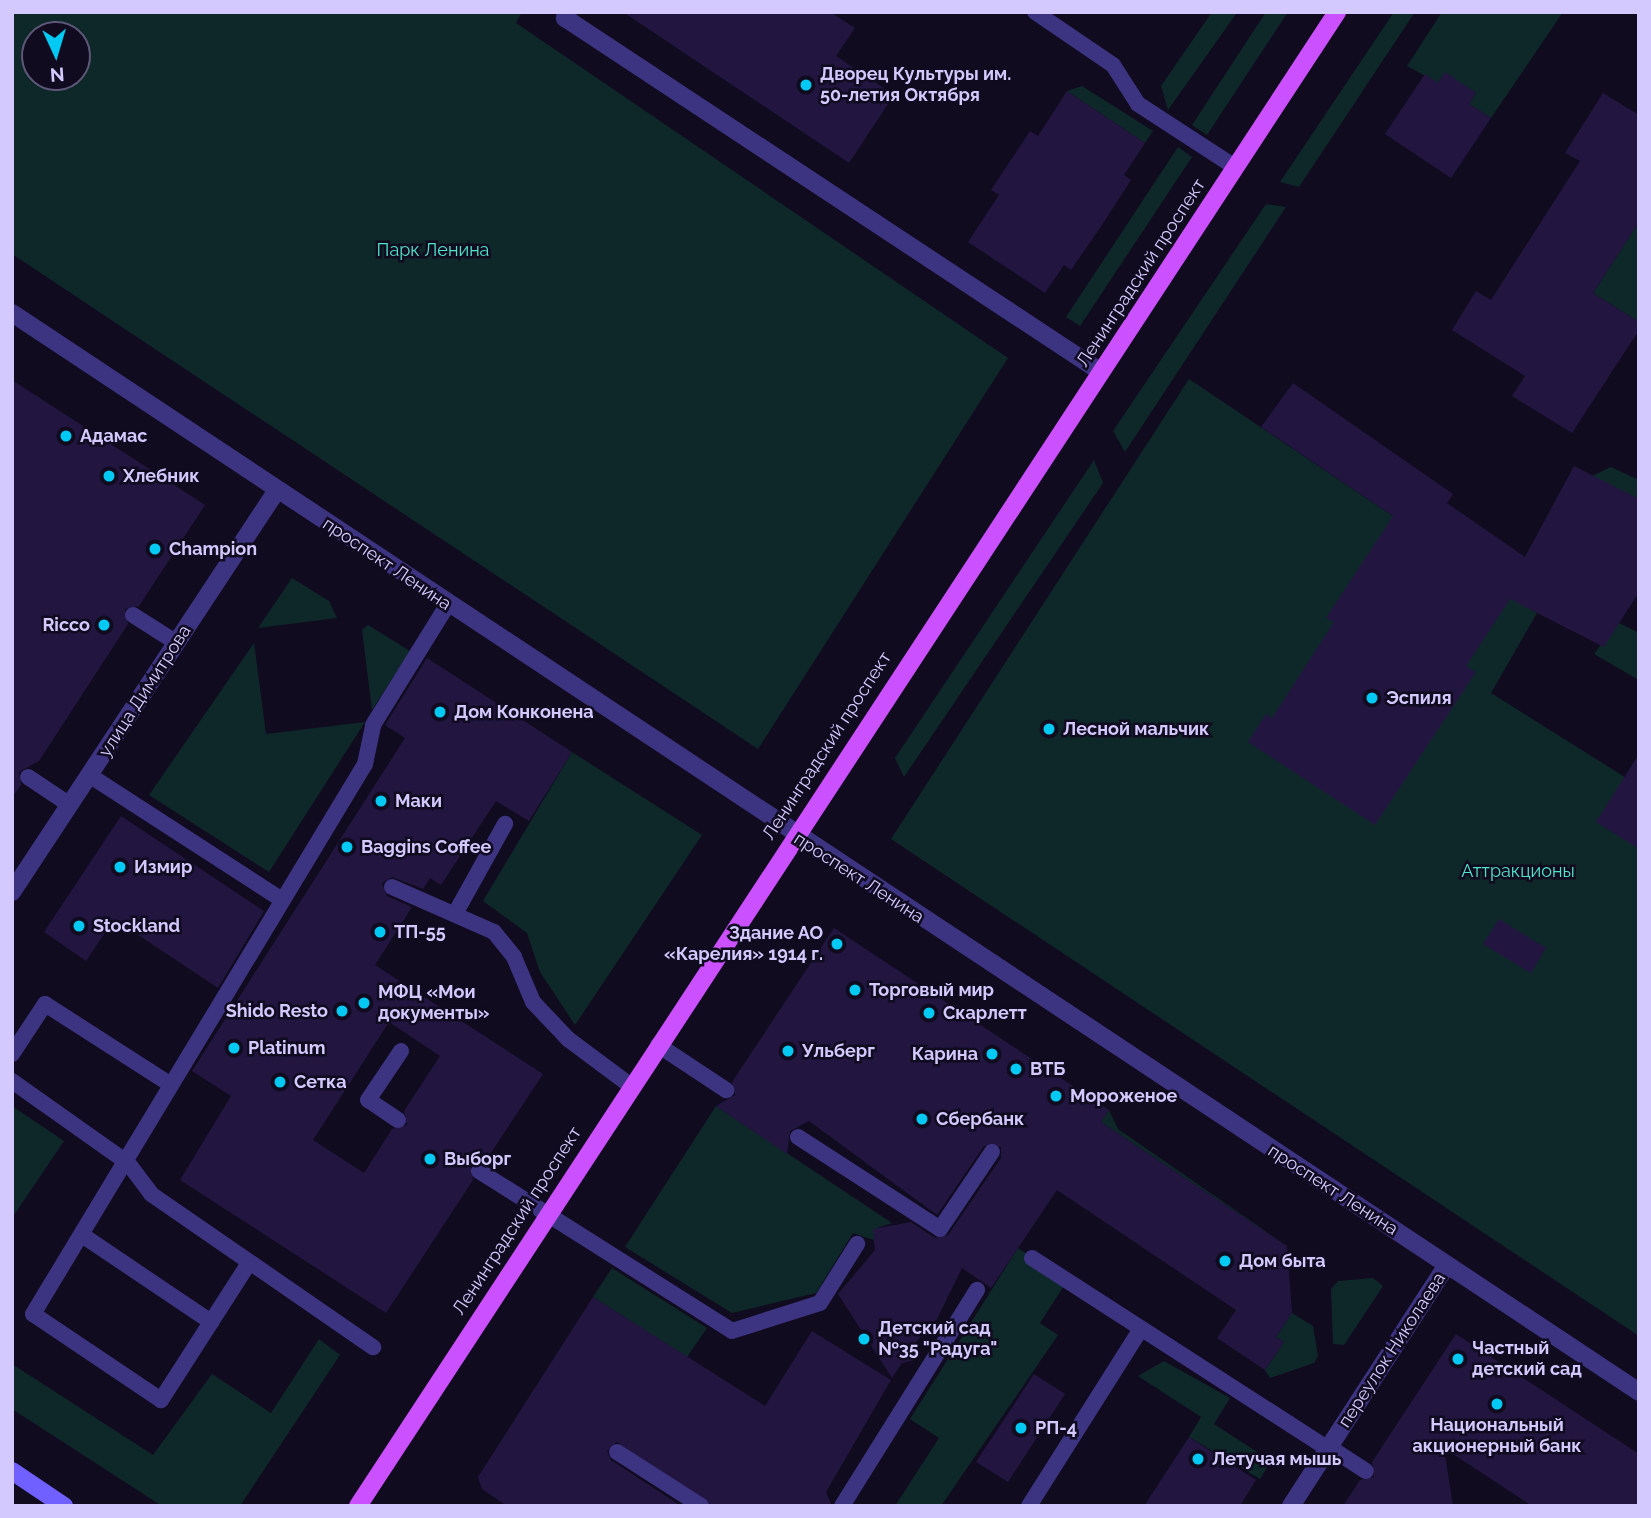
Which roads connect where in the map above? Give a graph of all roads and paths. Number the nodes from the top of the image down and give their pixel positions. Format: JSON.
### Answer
{"nodes":[{"id":1,"x":1035,"y":12,"type":"edge"},
{"id":2,"x":1337,"y":12,"type":"edge"},
{"id":3,"x":567,"y":15,"type":"edge"},
{"id":4,"x":1236,"y":167,"type":"junction"},
{"id":5,"x":12,"y":313,"type":"edge"},
{"id":6,"x":1101,"y":372,"type":"junction"},
{"id":7,"x":277,"y":490,"type":"junction"},
{"id":8,"x":448,"y":604,"type":"junction"},
{"id":9,"x":133,"y":615,"type":"dead end"},
{"id":10,"x":177,"y":642,"type":"junction"},
{"id":11,"x":89,"y":775,"type":"junction"},
{"id":12,"x":27,"y":778,"type":"dead end"},
{"id":13,"x":70,"y":805,"type":"junction"},
{"id":14,"x":505,"y":824,"type":"dead end"},
{"id":15,"x":793,"y":835,"type":"junction"},
{"id":16,"x":392,"y":887,"type":"dead end"},
{"id":17,"x":12,"y":892,"type":"edge"},
{"id":18,"x":281,"y":899,"type":"junction"},
{"id":19,"x":456,"y":912,"type":"junction"},
{"id":20,"x":658,"y":1045,"type":"junction"},
{"id":21,"x":401,"y":1051,"type":"dead end"},
{"id":22,"x":12,"y":1055,"type":"edge"},
{"id":23,"x":12,"y":1082,"type":"edge"},
{"id":24,"x":168,"y":1083,"type":"junction"},
{"id":25,"x":631,"y":1086,"type":"junction"},
{"id":26,"x":726,"y":1090,"type":"dead end"},
{"id":27,"x":398,"y":1120,"type":"dead end"},
{"id":28,"x":798,"y":1137,"type":"dead end"},
{"id":29,"x":992,"y":1152,"type":"dead end"},
{"id":30,"x":128,"y":1163,"type":"junction"},
{"id":31,"x":479,"y":1171,"type":"dead end"},
{"id":32,"x":547,"y":1214,"type":"junction"},
{"id":33,"x":82,"y":1235,"type":"junction"},
{"id":34,"x":857,"y":1244,"type":"dead end"},
{"id":35,"x":1032,"y":1258,"type":"dead end"},
{"id":36,"x":249,"y":1263,"type":"junction"},
{"id":37,"x":1447,"y":1265,"type":"junction"},
{"id":38,"x":977,"y":1290,"type":"dead end"},
{"id":39,"x":211,"y":1322,"type":"junction"},
{"id":40,"x":1141,"y":1329,"type":"junction"},
{"id":41,"x":373,"y":1347,"type":"dead end"},
{"id":42,"x":1639,"y":1392,"type":"edge"},
{"id":43,"x":1329,"y":1448,"type":"junction"},
{"id":44,"x":617,"y":1452,"type":"dead end"},
{"id":45,"x":12,"y":1471,"type":"edge"},
{"id":46,"x":1366,"y":1471,"type":"dead end"},
{"id":47,"x":64,"y":1506,"type":"edge"},
{"id":48,"x":358,"y":1506,"type":"edge"},
{"id":49,"x":701,"y":1506,"type":"edge"},
{"id":50,"x":842,"y":1506,"type":"edge"},
{"id":51,"x":1029,"y":1506,"type":"edge"},
{"id":52,"x":1291,"y":1506,"type":"edge"}],
"edges":[{"from":1,"to":4,"type":"lane"},
{"from":2,"to":4,"type":"main road","name":"Ленинградский проспект"},
{"from":3,"to":6,"type":"street"},
{"from":4,"to":6,"type":"main road","name":"Ленинградский проспект"},
{"from":5,"to":7,"type":"street","name":"проспект Ленина"},
{"from":6,"to":15,"type":"main road","name":"Ленинградский проспект"},
{"from":7,"to":8,"type":"street","name":"проспект Ленина"},
{"from":7,"to":10,"type":"street","name":"улица Димитрова"},
{"from":8,"to":15,"type":"street","name":"проспект Ленина"},
{"from":8,"to":18,"type":"lane"},
{"from":9,"to":10,"type":"lane"},
{"from":10,"to":11,"type":"street","name":"улица Димитрова"},
{"from":11,"to":13,"type":"street","name":"улица Димитрова"},
{"from":11,"to":18,"type":"lane"},
{"from":12,"to":13,"type":"lane"},
{"from":13,"to":17,"type":"street","name":"улица Димитрова"},
{"from":14,"to":19,"type":"lane"},
{"from":15,"to":20,"type":"main road","name":"Ленинградский проспект"},
{"from":15,"to":37,"type":"street","name":"проспект Ленина"},
{"from":16,"to":19,"type":"lane"},
{"from":18,"to":24,"type":"lane"},
{"from":19,"to":25,"type":"lane"},
{"from":20,"to":25,"type":"main road","name":"Ленинградский проспект"},
{"from":20,"to":26,"type":"lane"},
{"from":21,"to":27,"type":"lane"},
{"from":22,"to":24,"type":"lane"},
{"from":23,"to":30,"type":"lane"},
{"from":24,"to":30,"type":"lane"},
{"from":25,"to":32,"type":"main road","name":"Ленинградский проспект"},
{"from":28,"to":29,"type":"lane"},
{"from":30,"to":33,"type":"lane"},
{"from":30,"to":36,"type":"lane"},
{"from":31,"to":32,"type":"lane"},
{"from":32,"to":34,"type":"lane"},
{"from":32,"to":48,"type":"main road","name":"Ленинградский проспект"},
{"from":33,"to":39,"type":"lane"},
{"from":33,"to":39,"type":"lane"},
{"from":35,"to":40,"type":"lane"},
{"from":36,"to":39,"type":"lane"},
{"from":36,"to":41,"type":"lane"},
{"from":37,"to":42,"type":"street","name":"проспект Ленина"},
{"from":37,"to":43,"type":"street","name":"переулок Николаева"},
{"from":38,"to":50,"type":"lane"},
{"from":40,"to":43,"type":"lane"},
{"from":40,"to":51,"type":"lane"},
{"from":43,"to":46,"type":"lane"},
{"from":43,"to":52,"type":"street","name":"переулок Николаева"},
{"from":44,"to":49,"type":"lane"},
{"from":45,"to":47,"type":"main road"}]}
